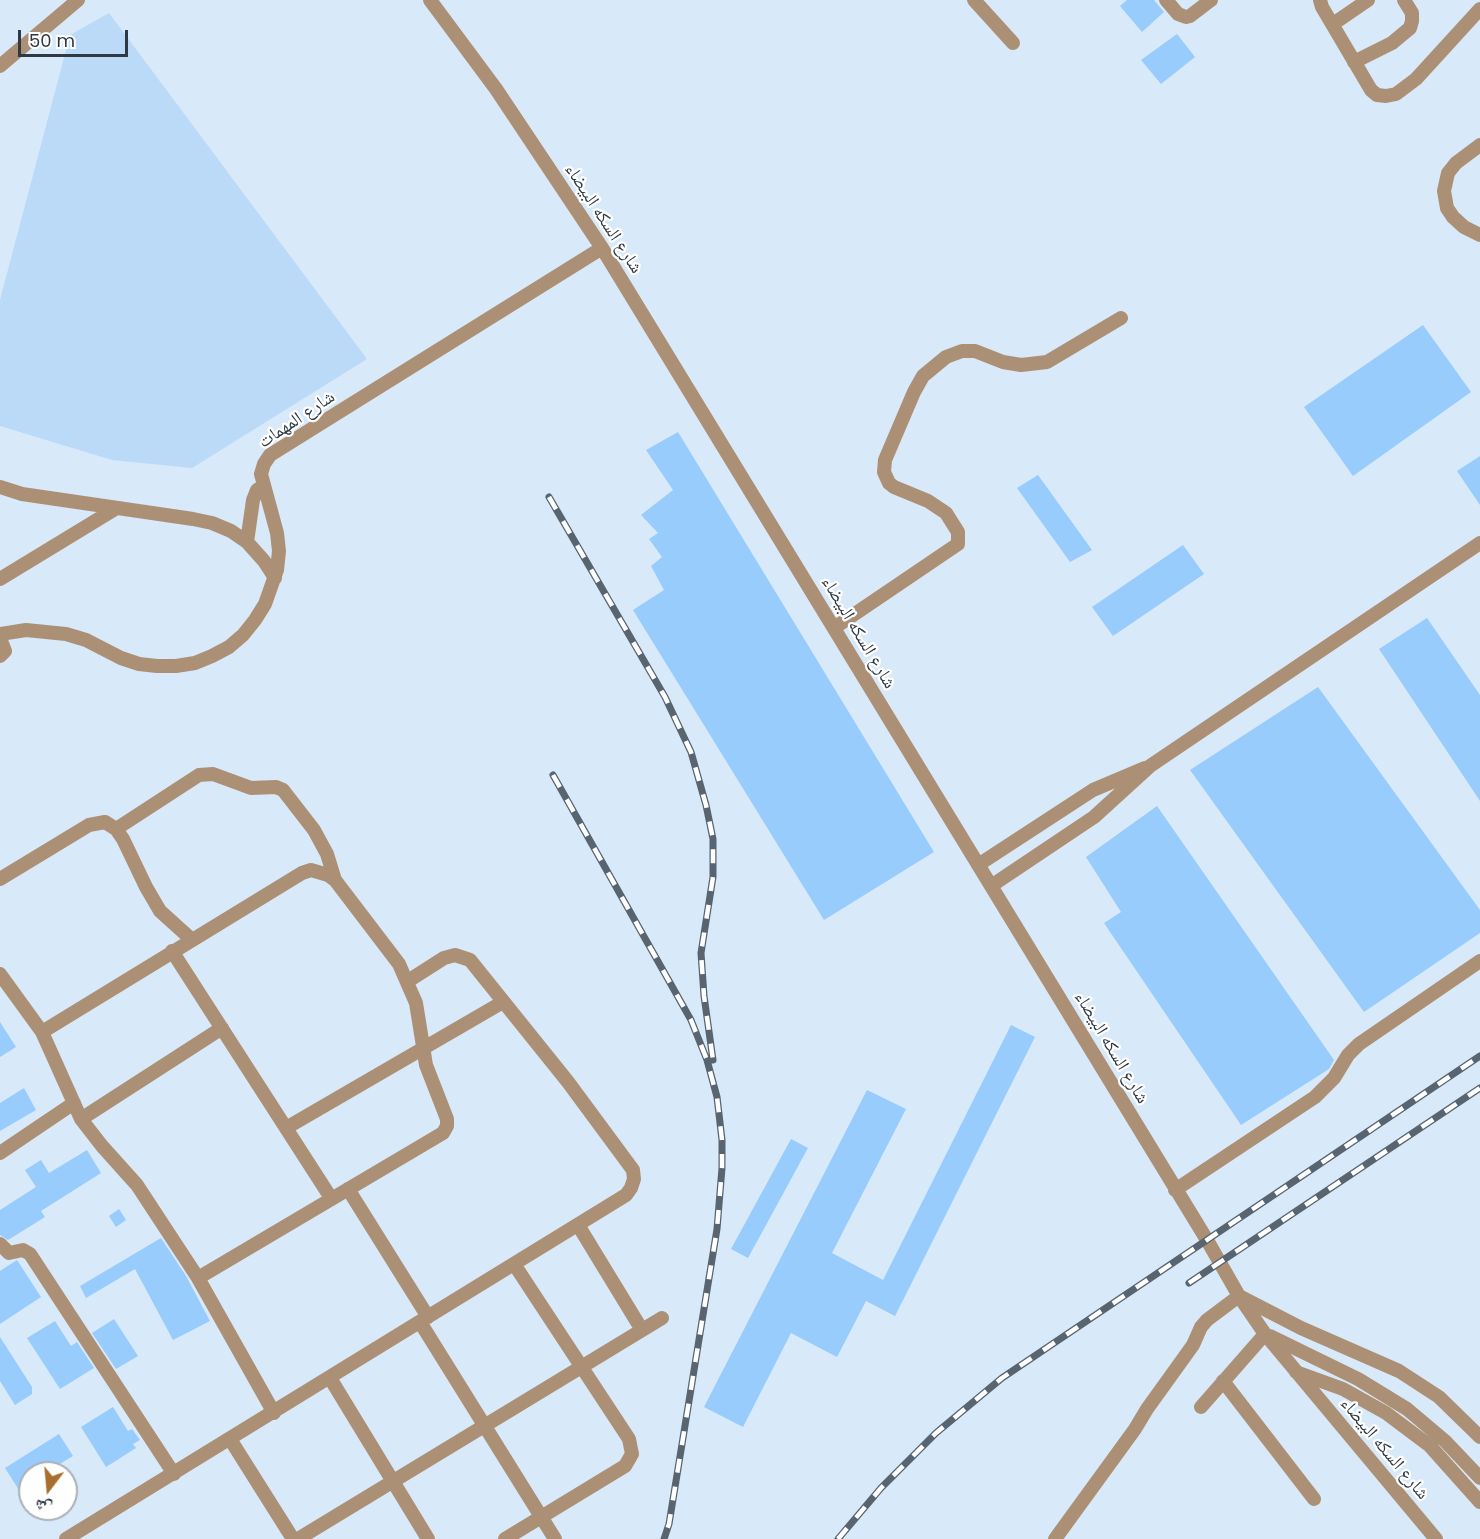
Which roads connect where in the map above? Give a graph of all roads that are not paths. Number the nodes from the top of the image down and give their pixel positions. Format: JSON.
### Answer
{"nodes":[{"id":1,"x":78,"y":0,"type":"edge"},
{"id":2,"x":430,"y":0,"type":"edge"},
{"id":3,"x":974,"y":0,"type":"edge"},
{"id":4,"x":1166,"y":0,"type":"edge"},
{"id":5,"x":1211,"y":0,"type":"edge"},
{"id":6,"x":1320,"y":0,"type":"edge"},
{"id":7,"x":1368,"y":0,"type":"edge"},
{"id":8,"x":1404,"y":0,"type":"edge"},
{"id":9,"x":1480,"y":9,"type":"edge"},
{"id":10,"x":1333,"y":24,"type":"junction"},
{"id":11,"x":1013,"y":43,"type":"dead end"},
{"id":12,"x":1354,"y":62,"type":"junction"},
{"id":13,"x":0,"y":66,"type":"edge"},
{"id":14,"x":1480,"y":145,"type":"edge"},
{"id":15,"x":1480,"y":235,"type":"edge"},
{"id":16,"x":602,"y":248,"type":"junction"},
{"id":17,"x":1121,"y":318,"type":"dead end"},
{"id":18,"x":263,"y":486,"type":"junction"},
{"id":19,"x":0,"y":488,"type":"edge"},
{"id":20,"x":115,"y":509,"type":"junction"},
{"id":21,"x":247,"y":542,"type":"junction"},
{"id":22,"x":1480,"y":543,"type":"edge"},
{"id":23,"x":275,"y":578,"type":"junction"},
{"id":24,"x":0,"y":579,"type":"edge"},
{"id":25,"x":834,"y":628,"type":"junction"},
{"id":26,"x":0,"y":636,"type":"edge"},
{"id":27,"x":0,"y":656,"type":"edge"},
{"id":28,"x":1150,"y":766,"type":"junction"},
{"id":29,"x":116,"y":829,"type":"junction"},
{"id":30,"x":978,"y":865,"type":"junction"},
{"id":31,"x":0,"y":879,"type":"edge"},
{"id":32,"x":335,"y":880,"type":"junction"},
{"id":33,"x":992,"y":886,"type":"junction"},
{"id":34,"x":192,"y":939,"type":"junction"},
{"id":35,"x":172,"y":951,"type":"junction"},
{"id":36,"x":1480,"y":961,"type":"edge"},
{"id":37,"x":0,"y":974,"type":"edge"},
{"id":38,"x":408,"y":981,"type":"junction"},
{"id":39,"x":503,"y":1002,"type":"junction"},
{"id":40,"x":222,"y":1028,"type":"junction"},
{"id":41,"x":42,"y":1032,"type":"junction"},
{"id":42,"x":423,"y":1049,"type":"junction"},
{"id":43,"x":74,"y":1103,"type":"junction"},
{"id":44,"x":81,"y":1119,"type":"junction"},
{"id":45,"x":286,"y":1128,"type":"junction"},
{"id":46,"x":0,"y":1153,"type":"edge"},
{"id":47,"x":348,"y":1189,"type":"junction"},
{"id":48,"x":1175,"y":1190,"type":"junction"},
{"id":49,"x":331,"y":1198,"type":"junction"},
{"id":50,"x":578,"y":1225,"type":"junction"},
{"id":51,"x":0,"y":1244,"type":"edge"},
{"id":52,"x":514,"y":1264,"type":"junction"},
{"id":53,"x":198,"y":1278,"type":"junction"},
{"id":54,"x":1239,"y":1296,"type":"junction"},
{"id":55,"x":662,"y":1318,"type":"dead end"},
{"id":56,"x":424,"y":1320,"type":"junction"},
{"id":57,"x":642,"y":1330,"type":"junction"},
{"id":58,"x":1265,"y":1334,"type":"junction"},
{"id":59,"x":581,"y":1367,"type":"junction"},
{"id":60,"x":1296,"y":1372,"type":"junction"},
{"id":61,"x":330,"y":1378,"type":"junction"},
{"id":62,"x":1222,"y":1381,"type":"junction"},
{"id":63,"x":1201,"y":1407,"type":"dead end"},
{"id":64,"x":273,"y":1413,"type":"junction"},
{"id":65,"x":484,"y":1426,"type":"junction"},
{"id":66,"x":1480,"y":1437,"type":"edge"},
{"id":67,"x":230,"y":1439,"type":"junction"},
{"id":68,"x":174,"y":1474,"type":"junction"},
{"id":69,"x":1480,"y":1478,"type":"edge"},
{"id":70,"x":393,"y":1481,"type":"junction"},
{"id":71,"x":1314,"y":1499,"type":"dead end"},
{"id":72,"x":1480,"y":1502,"type":"edge"},
{"id":73,"x":542,"y":1518,"type":"junction"},
{"id":74,"x":66,"y":1539,"type":"edge"},
{"id":75,"x":293,"y":1539,"type":"edge"},
{"id":76,"x":298,"y":1539,"type":"edge"},
{"id":77,"x":428,"y":1539,"type":"edge"},
{"id":78,"x":505,"y":1539,"type":"edge"},
{"id":79,"x":555,"y":1539,"type":"edge"},
{"id":80,"x":1055,"y":1539,"type":"edge"},
{"id":81,"x":1436,"y":1539,"type":"edge"}],
"edges":[{"from":1,"to":13,"type":"street"},
{"from":2,"to":16,"type":"street","name":"شارع السكه البيضاء"},
{"from":3,"to":11,"type":"street"},
{"from":4,"to":5,"type":"street"},
{"from":6,"to":10,"type":"street"},
{"from":7,"to":10,"type":"street"},
{"from":8,"to":12,"type":"street"},
{"from":9,"to":12,"type":"street"},
{"from":10,"to":12,"type":"street"},
{"from":14,"to":15,"type":"street"},
{"from":16,"to":18,"type":"street","name":"شارع المهمات"},
{"from":16,"to":25,"type":"street","name":"شارع السكه البيضاء"},
{"from":17,"to":25,"type":"street"},
{"from":18,"to":21,"type":"street"},
{"from":18,"to":23,"type":"street","name":"شارع المهمات"},
{"from":19,"to":20,"type":"street"},
{"from":20,"to":21,"type":"street"},
{"from":20,"to":24,"type":"street"},
{"from":21,"to":23,"type":"street"},
{"from":22,"to":28,"type":"street"},
{"from":23,"to":26,"type":"street","name":"شارع المهمات"},
{"from":25,"to":30,"type":"street","name":"شارع السكه البيضاء"},
{"from":26,"to":27,"type":"street"},
{"from":28,"to":30,"type":"street"},
{"from":28,"to":33,"type":"street"},
{"from":29,"to":31,"type":"street"},
{"from":29,"to":32,"type":"street"},
{"from":29,"to":34,"type":"street"},
{"from":30,"to":33,"type":"street","name":"شارع السكه البيضاء"},
{"from":32,"to":34,"type":"street"},
{"from":32,"to":38,"type":"street"},
{"from":33,"to":48,"type":"street","name":"شارع السكه البيضاء"},
{"from":34,"to":35,"type":"street"},
{"from":35,"to":40,"type":"street"},
{"from":35,"to":41,"type":"street"},
{"from":36,"to":48,"type":"street"},
{"from":37,"to":41,"type":"street"},
{"from":38,"to":39,"type":"street"},
{"from":38,"to":42,"type":"street"},
{"from":39,"to":42,"type":"street"},
{"from":39,"to":50,"type":"street"},
{"from":40,"to":44,"type":"street"},
{"from":40,"to":45,"type":"street"},
{"from":41,"to":43,"type":"street"},
{"from":42,"to":45,"type":"street"},
{"from":42,"to":47,"type":"street"},
{"from":43,"to":44,"type":"street"},
{"from":43,"to":46,"type":"street"},
{"from":44,"to":53,"type":"street"},
{"from":45,"to":49,"type":"street"},
{"from":47,"to":49,"type":"street"},
{"from":47,"to":56,"type":"street"},
{"from":48,"to":54,"type":"street","name":"شارع السكه البيضاء"},
{"from":49,"to":53,"type":"street"},
{"from":50,"to":52,"type":"street"},
{"from":50,"to":57,"type":"street"},
{"from":51,"to":68,"type":"street"},
{"from":52,"to":56,"type":"street"},
{"from":52,"to":59,"type":"street"},
{"from":53,"to":64,"type":"street"},
{"from":54,"to":58,"type":"street","name":"شارع السكه البيضاء"},
{"from":54,"to":66,"type":"street"},
{"from":54,"to":80,"type":"street"},
{"from":55,"to":57,"type":"street"},
{"from":56,"to":61,"type":"street"},
{"from":56,"to":65,"type":"street"},
{"from":57,"to":59,"type":"street"},
{"from":58,"to":60,"type":"street","name":"شارع السكه البيضاء"},
{"from":58,"to":62,"type":"street"},
{"from":58,"to":69,"type":"street"},
{"from":59,"to":65,"type":"street"},
{"from":59,"to":73,"type":"street"},
{"from":60,"to":72,"type":"street"},
{"from":60,"to":81,"type":"street","name":"شارع السكه البيضاء"},
{"from":61,"to":64,"type":"street"},
{"from":61,"to":70,"type":"street"},
{"from":62,"to":63,"type":"street"},
{"from":62,"to":71,"type":"street"},
{"from":64,"to":67,"type":"street"},
{"from":65,"to":70,"type":"street"},
{"from":65,"to":73,"type":"street"},
{"from":67,"to":68,"type":"street"},
{"from":67,"to":75,"type":"street"},
{"from":68,"to":74,"type":"street"},
{"from":70,"to":76,"type":"street"},
{"from":70,"to":77,"type":"street"},
{"from":73,"to":78,"type":"street"},
{"from":73,"to":79,"type":"street"}]}
